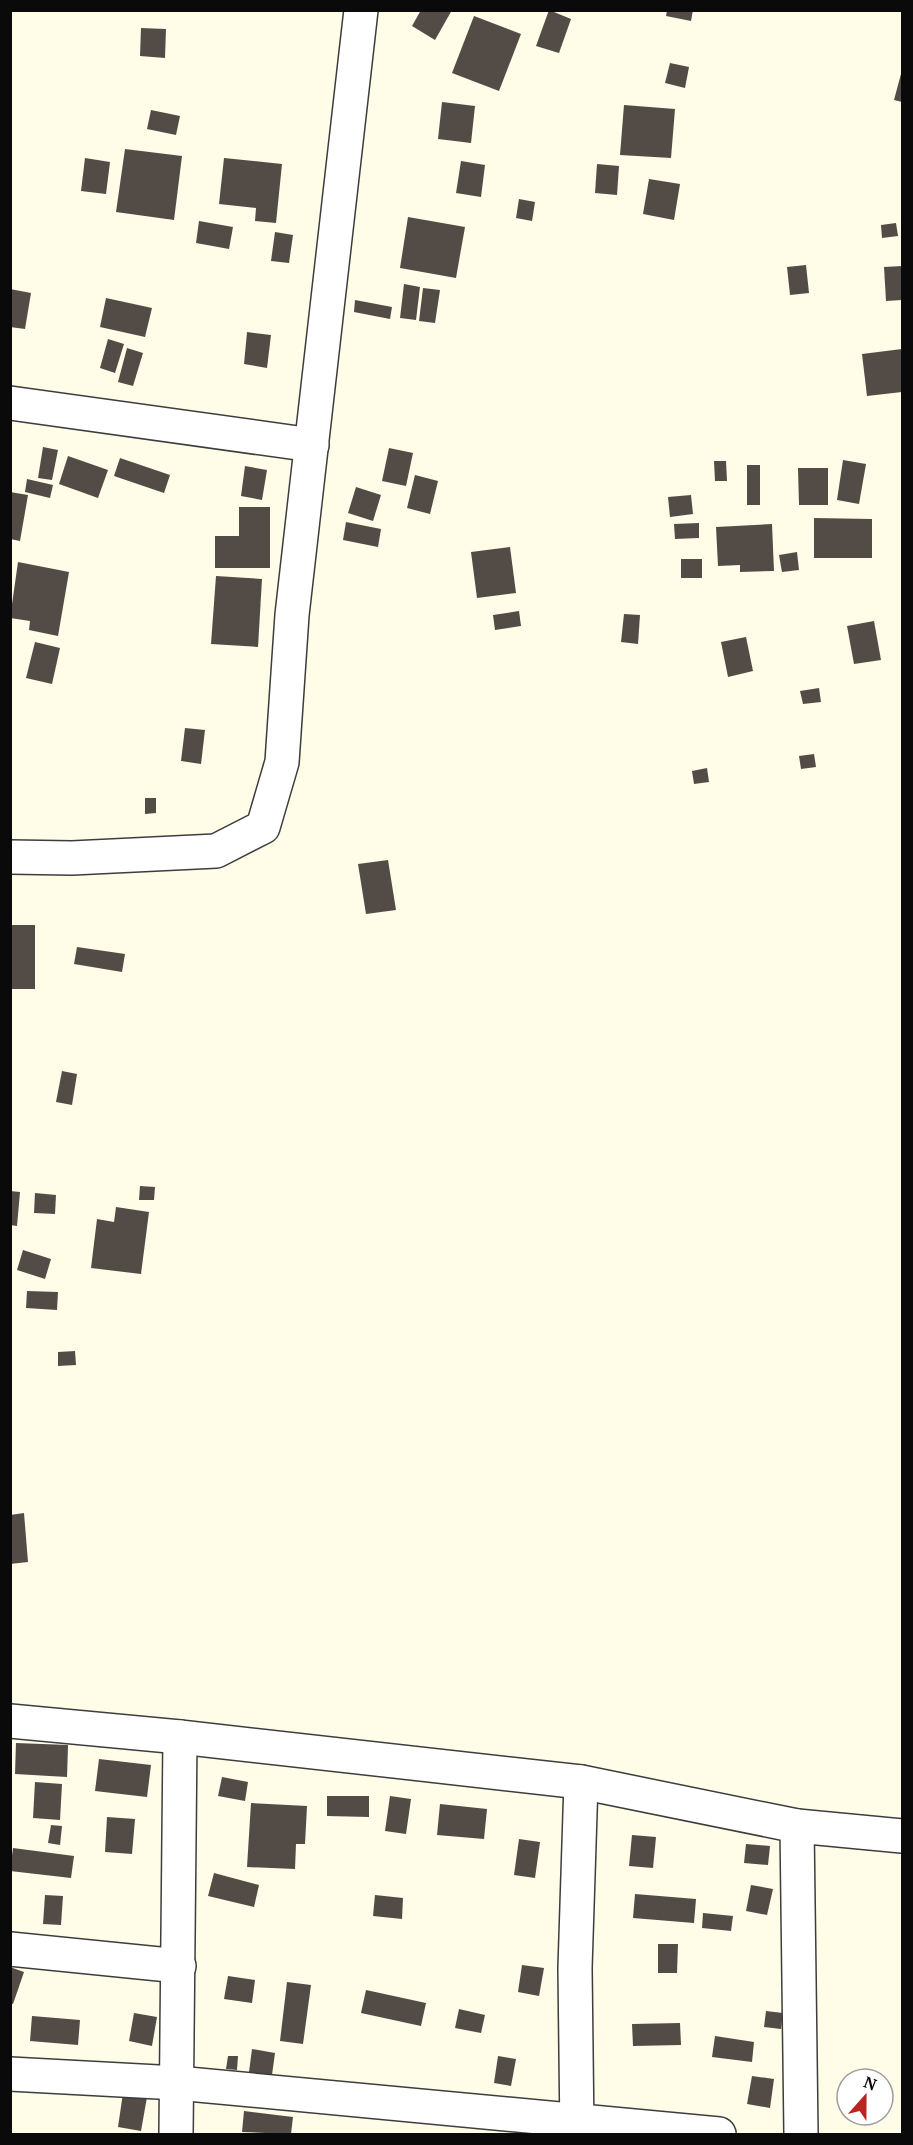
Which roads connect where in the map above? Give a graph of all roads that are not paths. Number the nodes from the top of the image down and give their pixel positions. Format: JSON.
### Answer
{"nodes":[{"id":1,"x":361,"y":10,"type":"edge"},
{"id":2,"x":10,"y":403,"type":"edge"},
{"id":3,"x":312,"y":445,"type":"junction"},
{"id":4,"x":10,"y":857,"type":"edge"},
{"id":5,"x":10,"y":1721,"type":"edge"},
{"id":6,"x":180,"y":1737,"type":"junction"},
{"id":7,"x":581,"y":1782,"type":"junction"},
{"id":8,"x":797,"y":1826,"type":"junction"},
{"id":9,"x":903,"y":1836,"type":"edge"},
{"id":10,"x":10,"y":1949,"type":"edge"},
{"id":11,"x":179,"y":1966,"type":"junction"},
{"id":12,"x":10,"y":2074,"type":"edge"},
{"id":13,"x":177,"y":2083,"type":"junction"},
{"id":14,"x":577,"y":2128,"type":"edge"},
{"id":15,"x":176,"y":2134,"type":"edge"},
{"id":16,"x":719,"y":2134,"type":"edge"},
{"id":17,"x":801,"y":2134,"type":"edge"}],
"edges":[{"from":1,"to":3,"type":"street"},
{"from":2,"to":3,"type":"street"},
{"from":3,"to":4,"type":"street"},
{"from":5,"to":6,"type":"street"},
{"from":6,"to":7,"type":"street"},
{"from":6,"to":11,"type":"street"},
{"from":7,"to":8,"type":"street"},
{"from":7,"to":14,"type":"street"},
{"from":8,"to":9,"type":"street"},
{"from":8,"to":17,"type":"street"},
{"from":10,"to":11,"type":"street"},
{"from":11,"to":13,"type":"street"},
{"from":12,"to":13,"type":"street"},
{"from":13,"to":14,"type":"street"},
{"from":13,"to":15,"type":"street"},
{"from":14,"to":16,"type":"street"}]}
